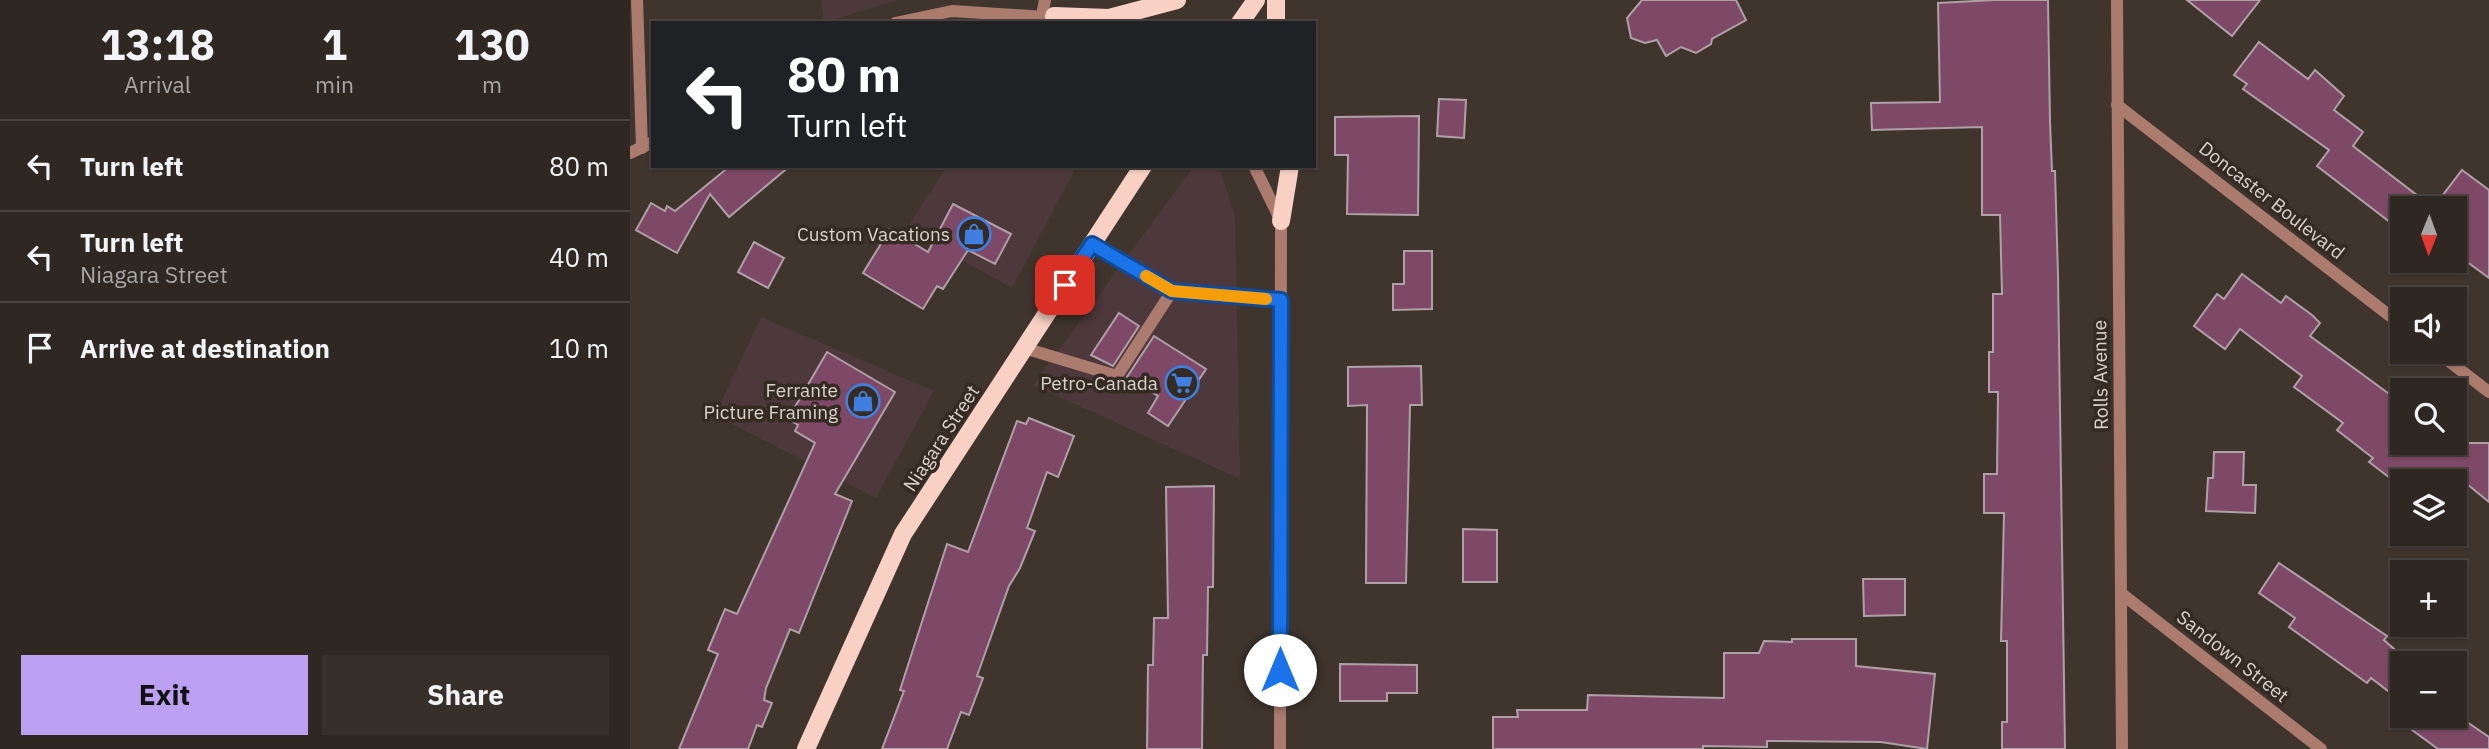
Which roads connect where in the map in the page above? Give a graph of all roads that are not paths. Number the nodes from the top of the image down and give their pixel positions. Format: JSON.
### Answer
{"nodes":[{"id":1,"x":638,"y":0,"type":"edge"},
{"id":2,"x":1045,"y":0,"type":"edge"},
{"id":3,"x":1177,"y":0,"type":"edge"},
{"id":4,"x":1256,"y":0,"type":"edge"},
{"id":5,"x":1276,"y":0,"type":"edge"},
{"id":6,"x":2117,"y":0,"type":"edge"},
{"id":7,"x":1048,"y":16,"type":"junction"},
{"id":8,"x":904,"y":21,"type":"edge"},
{"id":9,"x":1067,"y":21,"type":"edge"},
{"id":10,"x":1241,"y":21,"type":"edge"},
{"id":11,"x":1276,"y":21,"type":"edge"},
{"id":12,"x":2117,"y":105,"type":"junction"},
{"id":13,"x":642,"y":148,"type":"edge"},
{"id":14,"x":1142,"y":168,"type":"edge"},
{"id":15,"x":1255,"y":168,"type":"edge"},
{"id":16,"x":1290,"y":168,"type":"edge"},
{"id":17,"x":1281,"y":221,"type":"junction"},
{"id":18,"x":1092,"y":244,"type":"junction"},
{"id":19,"x":1172,"y":291,"type":"junction"},
{"id":20,"x":1281,"y":300,"type":"junction"},
{"id":21,"x":2390,"y":316,"type":"edge"},
{"id":22,"x":1024,"y":348,"type":"junction"},
{"id":23,"x":2453,"y":364,"type":"edge"},
{"id":24,"x":2489,"y":392,"type":"edge"},
{"id":25,"x":2122,"y":594,"type":"junction"},
{"id":26,"x":806,"y":749,"type":"edge"},
{"id":27,"x":1280,"y":749,"type":"edge"},
{"id":28,"x":2122,"y":749,"type":"edge"},
{"id":29,"x":2321,"y":749,"type":"edge"}],
"edges":[{"from":1,"to":13,"type":"street"},
{"from":2,"to":7,"type":"street"},
{"from":3,"to":7,"type":"main road"},
{"from":4,"to":10,"type":"main road"},
{"from":5,"to":11,"type":"main road"},
{"from":6,"to":12,"type":"street","name":"Rolls Avenue"},
{"from":7,"to":8,"type":"street"},
{"from":7,"to":9,"type":"street"},
{"from":12,"to":21,"type":"street","name":"Doncaster Boulevard"},
{"from":12,"to":25,"type":"street","name":"Rolls Avenue"},
{"from":14,"to":18,"type":"main road","name":"Niagara Street"},
{"from":15,"to":17,"type":"street"},
{"from":16,"to":17,"type":"main road"},
{"from":17,"to":20,"type":"street"},
{"from":18,"to":19,"type":"street"},
{"from":18,"to":22,"type":"main road","name":"Niagara Street"},
{"from":19,"to":20,"type":"street"},
{"from":19,"to":22,"type":"street"},
{"from":20,"to":27,"type":"street"},
{"from":22,"to":26,"type":"main road","name":"Niagara Street"},
{"from":23,"to":24,"type":"street"},
{"from":25,"to":28,"type":"street","name":"Rolls Avenue"},
{"from":25,"to":29,"type":"street","name":"Sandown Street"}]}
